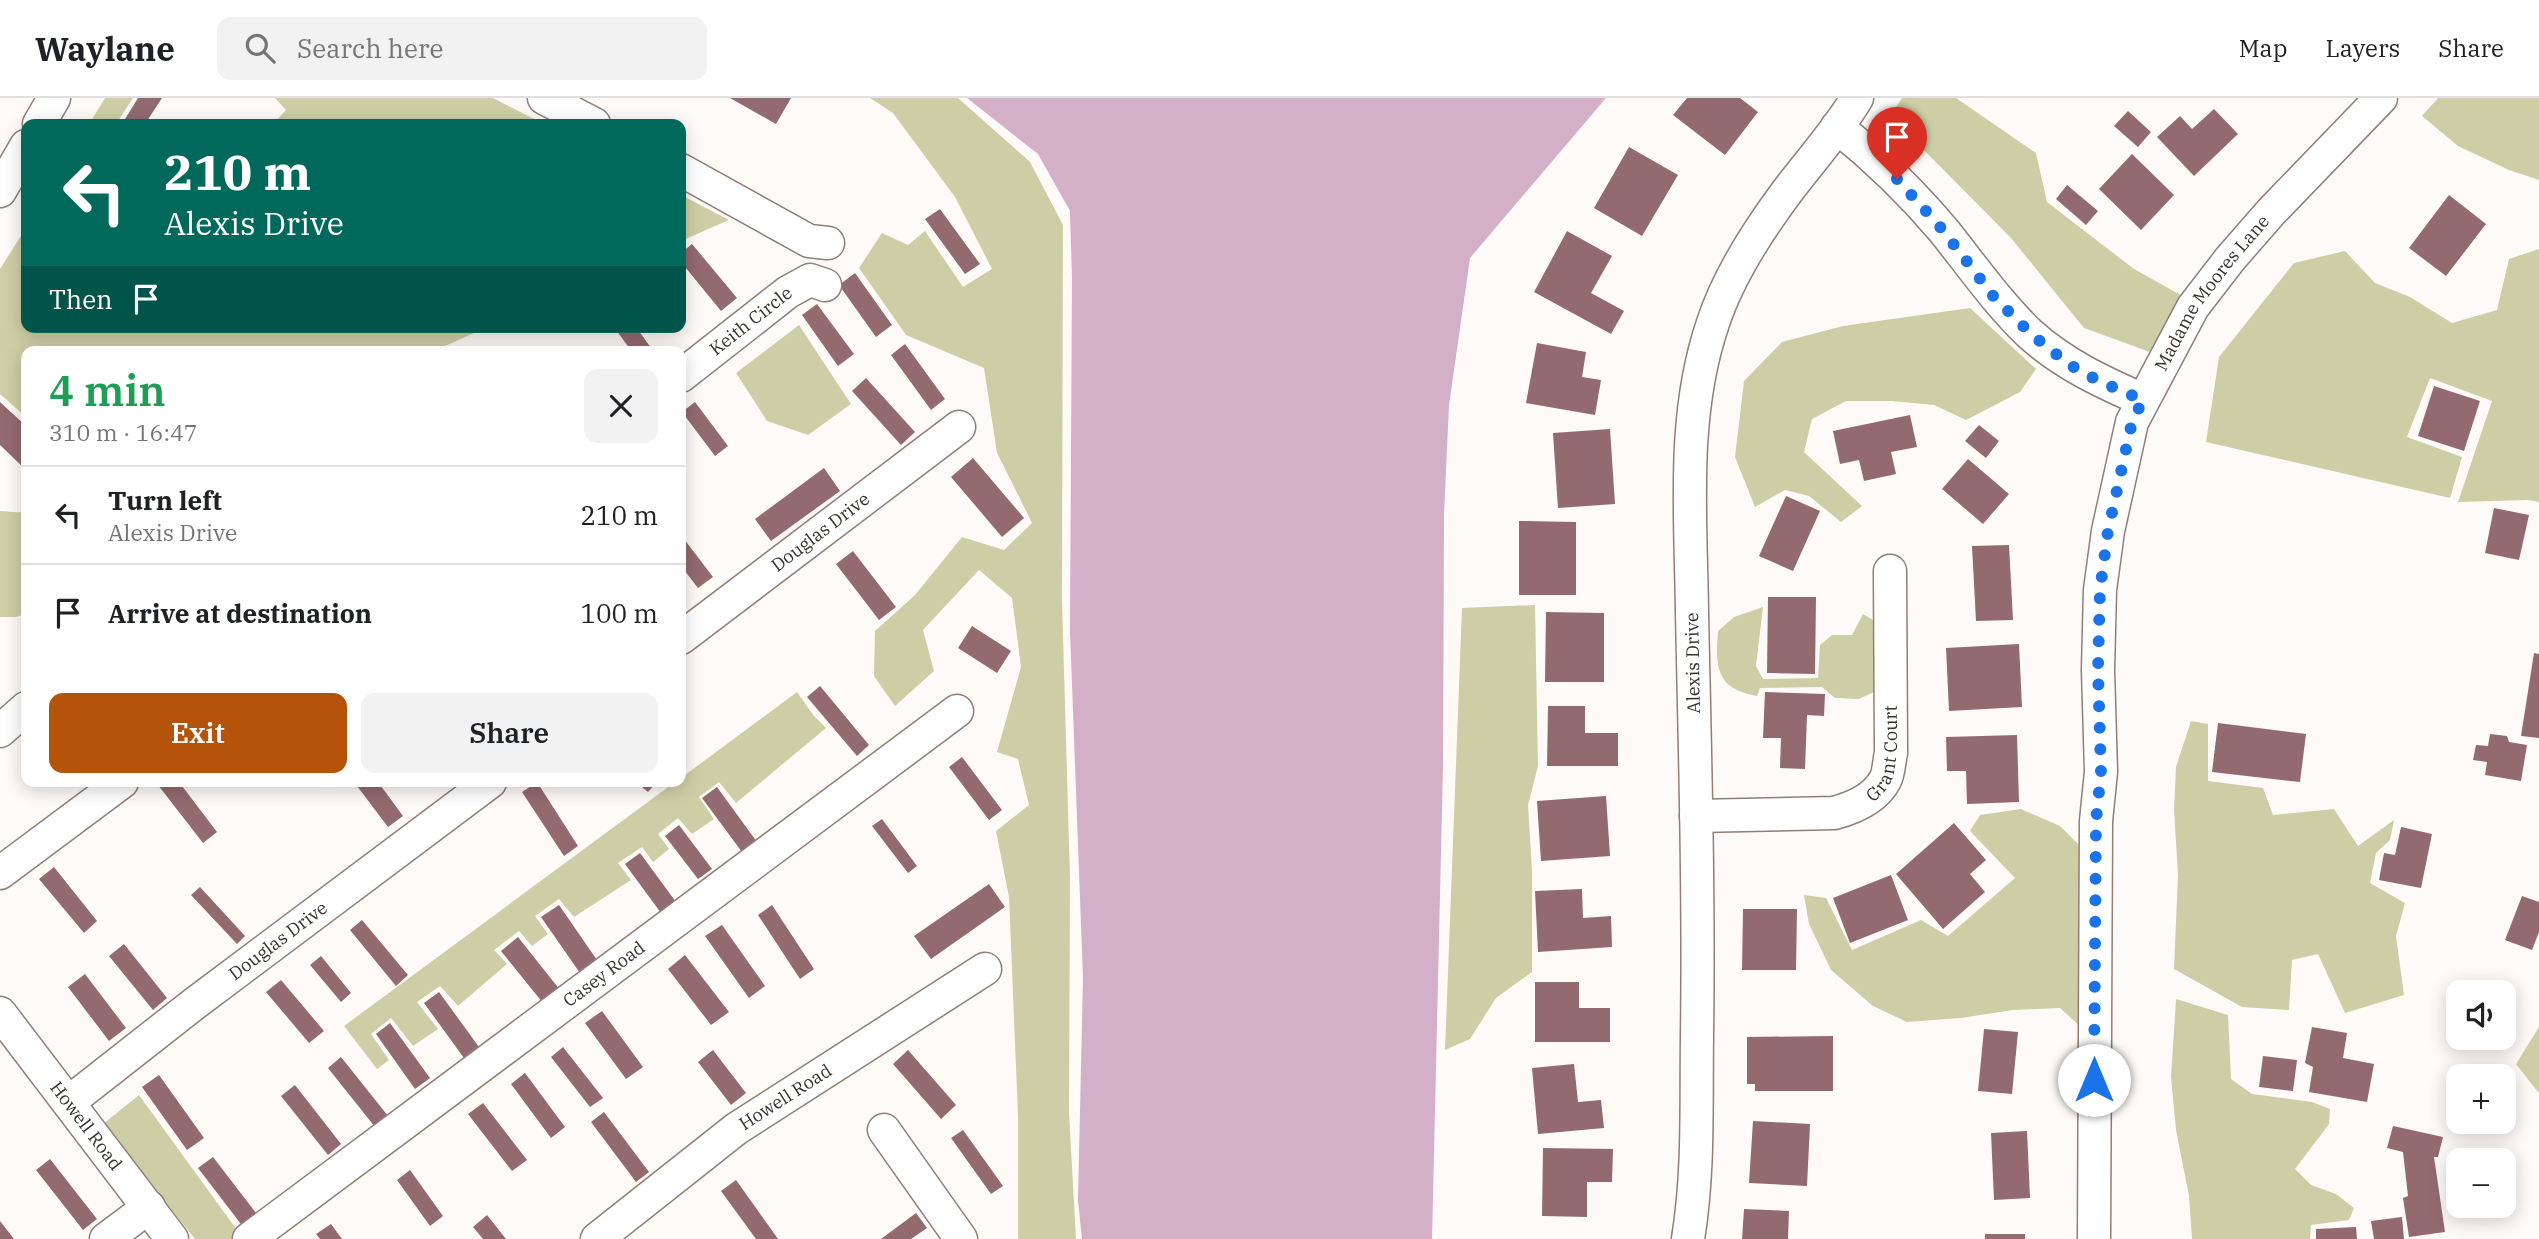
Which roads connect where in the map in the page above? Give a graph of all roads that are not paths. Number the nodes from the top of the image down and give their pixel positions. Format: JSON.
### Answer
{"nodes":[{"id":1,"x":54,"y":98,"type":"edge"},
{"id":2,"x":544,"y":98,"type":"edge"},
{"id":3,"x":1857,"y":98,"type":"edge"},
{"id":4,"x":2381,"y":98,"type":"edge"},
{"id":5,"x":42,"y":119,"type":"edge"},
{"id":6,"x":584,"y":119,"type":"edge"},
{"id":7,"x":1838,"y":127,"type":"junction"},
{"id":8,"x":21,"y":155,"type":"edge"},
{"id":9,"x":686,"y":173,"type":"edge"},
{"id":10,"x":0,"y":191,"type":"edge"},
{"id":11,"x":828,"y":243,"type":"dead end"},
{"id":12,"x":825,"y":285,"type":"dead end"},
{"id":13,"x":686,"y":372,"type":"edge"},
{"id":14,"x":2143,"y":400,"type":"junction"},
{"id":15,"x":959,"y":427,"type":"dead end"},
{"id":16,"x":1890,"y":571,"type":"dead end"},
{"id":17,"x":686,"y":634,"type":"edge"},
{"id":18,"x":957,"y":711,"type":"dead end"},
{"id":19,"x":21,"y":712,"type":"edge"},
{"id":20,"x":0,"y":731,"type":"edge"},
{"id":21,"x":115,"y":787,"type":"edge"},
{"id":22,"x":483,"y":787,"type":"edge"},
{"id":23,"x":1696,"y":816,"type":"junction"},
{"id":24,"x":0,"y":873,"type":"edge"},
{"id":25,"x":985,"y":969,"type":"dead end"},
{"id":26,"x":0,"y":1013,"type":"edge"},
{"id":27,"x":69,"y":1102,"type":"junction"},
{"id":28,"x":884,"y":1130,"type":"dead end"},
{"id":29,"x":149,"y":1207,"type":"junction"},
{"id":30,"x":106,"y":1239,"type":"edge"},
{"id":31,"x":173,"y":1239,"type":"edge"},
{"id":32,"x":249,"y":1239,"type":"edge"},
{"id":33,"x":597,"y":1239,"type":"edge"},
{"id":34,"x":961,"y":1239,"type":"edge"},
{"id":35,"x":1688,"y":1239,"type":"edge"},
{"id":36,"x":2094,"y":1239,"type":"edge"}],
"edges":[{"from":1,"to":5,"type":"street"},
{"from":2,"to":6,"type":"street"},
{"from":3,"to":7,"type":"street","name":"Alexis Drive"},
{"from":4,"to":14,"type":"street","name":"Madame Moores Lane"},
{"from":7,"to":14,"type":"street"},
{"from":7,"to":23,"type":"street","name":"Alexis Drive"},
{"from":8,"to":10,"type":"street"},
{"from":9,"to":11,"type":"street"},
{"from":12,"to":13,"type":"street","name":"Keith Circle"},
{"from":14,"to":36,"type":"street","name":"Madame Moores Lane"},
{"from":15,"to":17,"type":"street","name":"Douglas Drive"},
{"from":16,"to":23,"type":"street","name":"Grant Court"},
{"from":18,"to":32,"type":"street","name":"Casey Road"},
{"from":19,"to":20,"type":"street"},
{"from":21,"to":24,"type":"street"},
{"from":22,"to":27,"type":"street","name":"Douglas Drive"},
{"from":23,"to":35,"type":"street","name":"Alexis Drive"},
{"from":25,"to":33,"type":"street","name":"Howell Road"},
{"from":26,"to":27,"type":"street","name":"Howell Road"},
{"from":27,"to":29,"type":"street","name":"Howell Road"},
{"from":28,"to":34,"type":"street"},
{"from":29,"to":30,"type":"street"},
{"from":29,"to":31,"type":"street","name":"Howell Road"}]}
